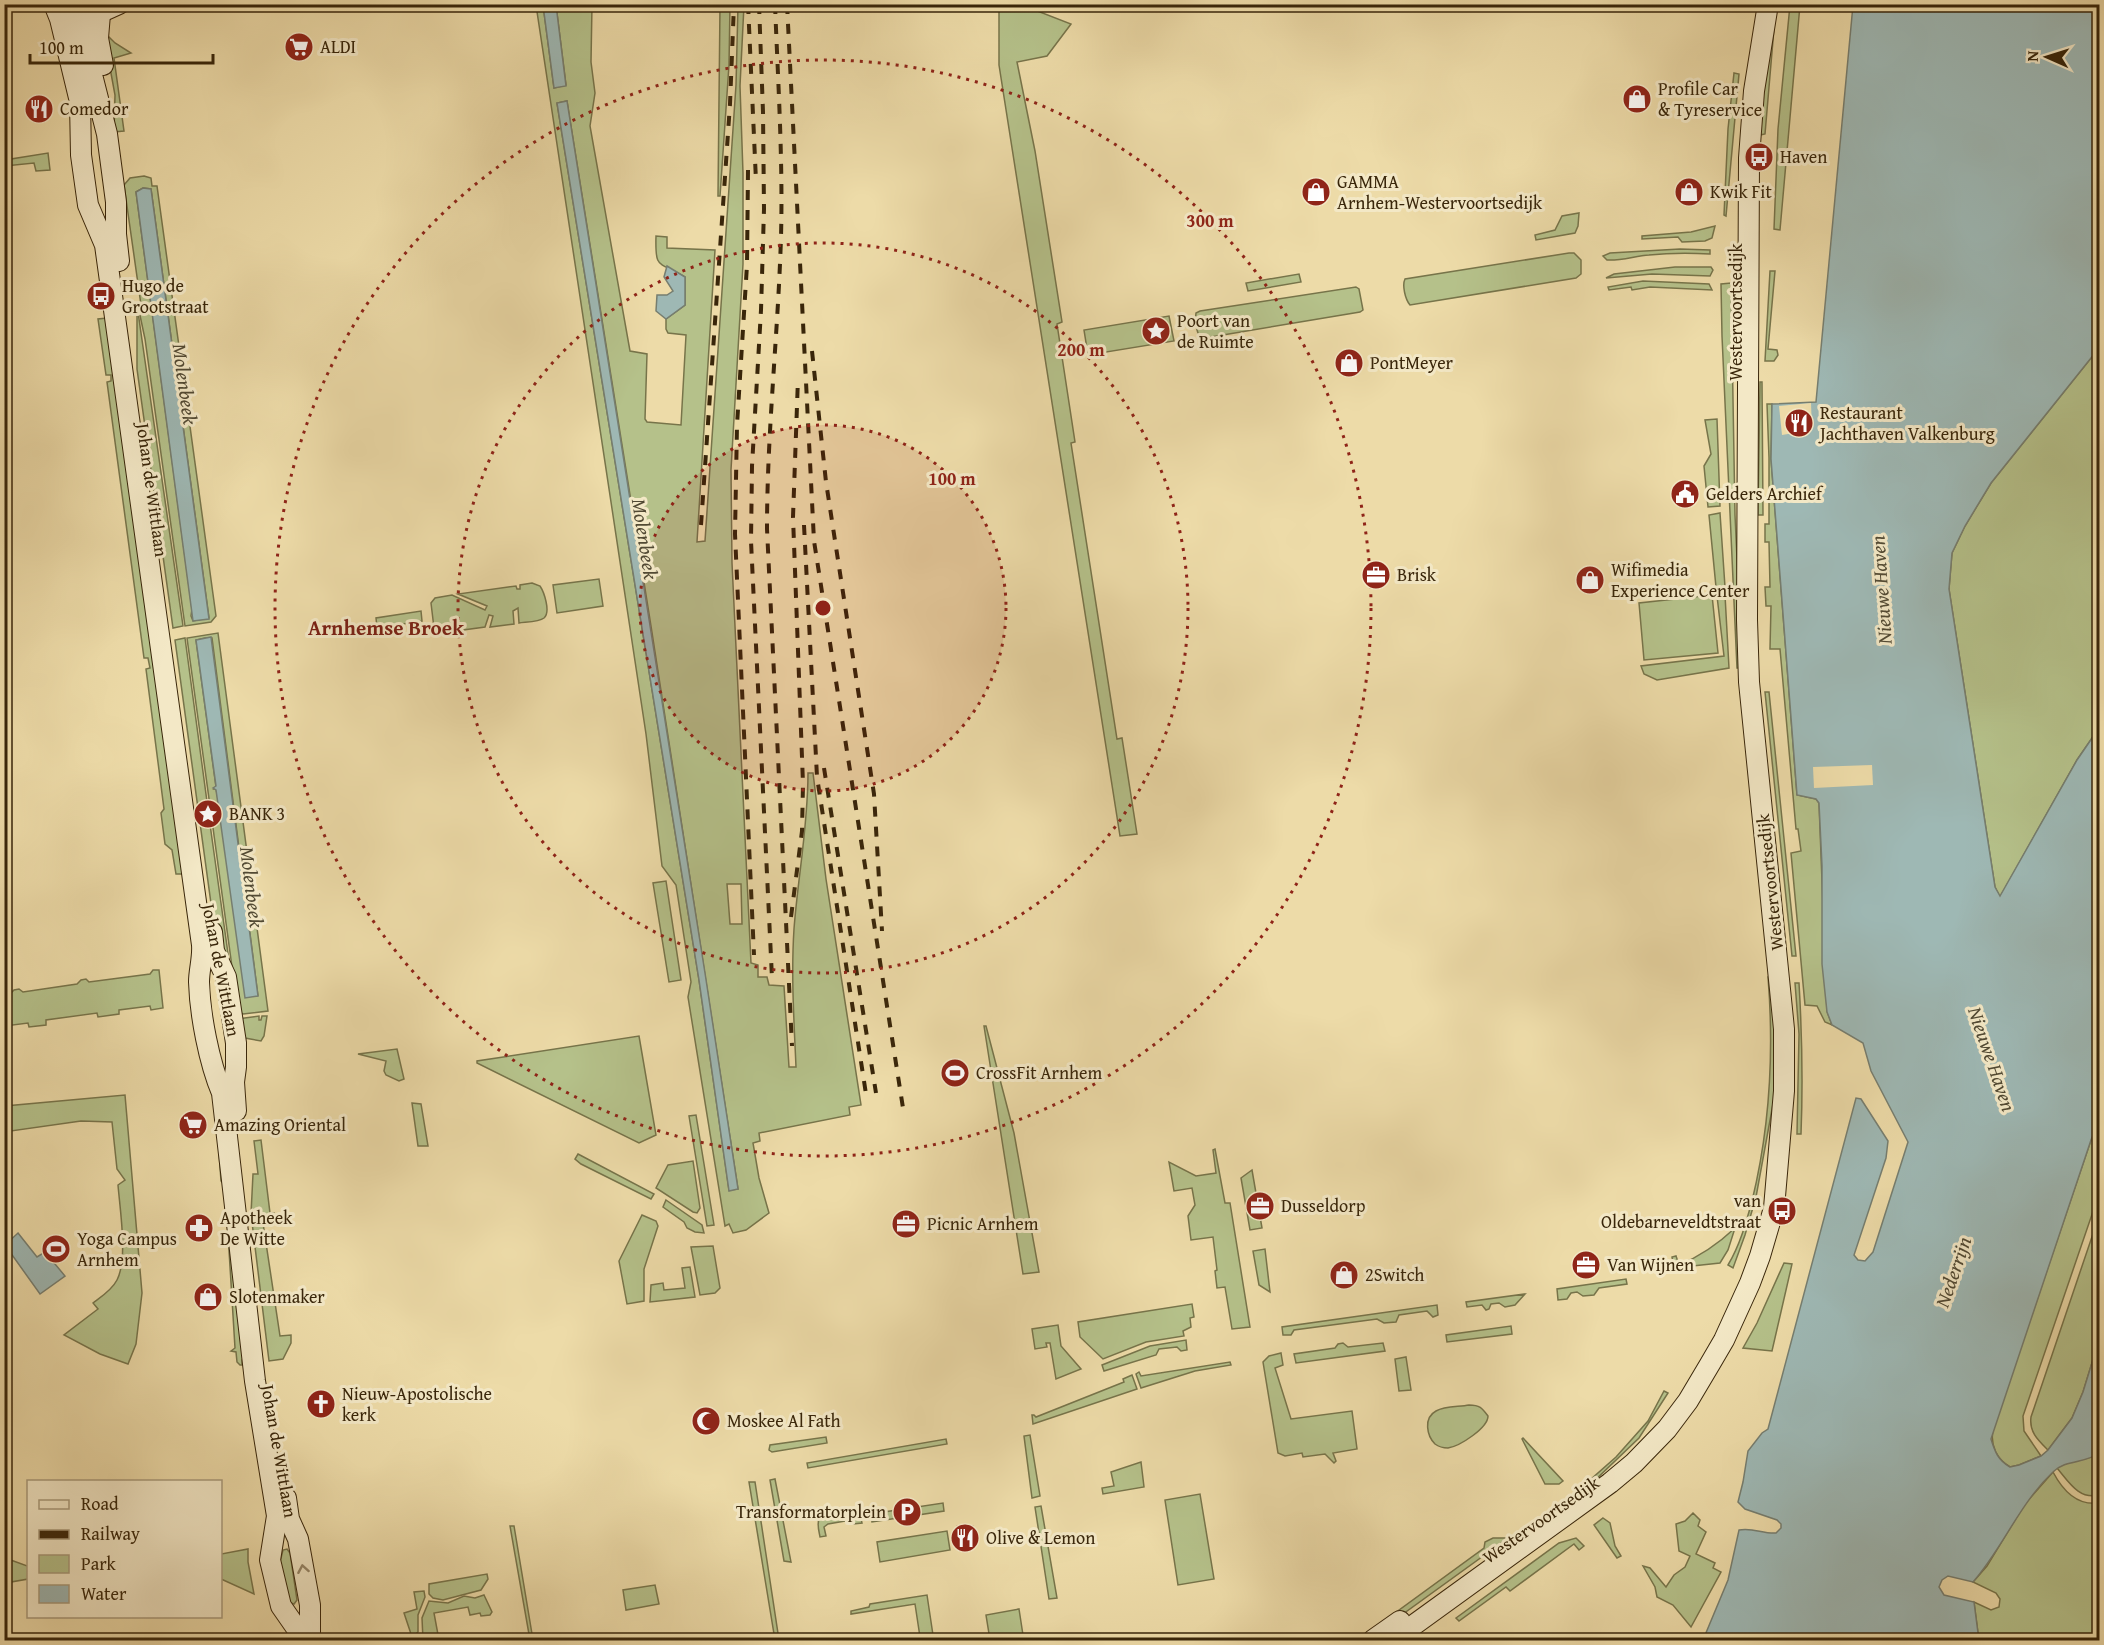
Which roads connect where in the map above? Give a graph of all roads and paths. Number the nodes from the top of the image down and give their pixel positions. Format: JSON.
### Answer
{"nodes":[{"id":1,"x":119,"y":4,"type":"edge"},
{"id":2,"x":1755,"y":4,"type":"edge"},
{"id":3,"x":1768,"y":4,"type":"edge"},
{"id":4,"x":69,"y":11,"type":"edge"},
{"id":5,"x":100,"y":15,"type":"junction"},
{"id":6,"x":104,"y":117,"type":"junction"},
{"id":7,"x":109,"y":152,"type":"junction"},
{"id":8,"x":81,"y":155,"type":"junction"},
{"id":9,"x":114,"y":186,"type":"junction"},
{"id":10,"x":86,"y":191,"type":"junction"},
{"id":11,"x":1747,"y":620,"type":"junction"},
{"id":12,"x":229,"y":995,"type":"junction"},
{"id":13,"x":201,"y":997,"type":"junction"},
{"id":14,"x":236,"y":1047,"type":"junction"},
{"id":15,"x":208,"y":1048,"type":"junction"},
{"id":16,"x":1779,"y":1144,"type":"junction"},
{"id":17,"x":298,"y":1539,"type":"junction"},
{"id":18,"x":274,"y":1540,"type":"junction"},
{"id":19,"x":310,"y":1605,"type":"junction"},
{"id":20,"x":281,"y":1606,"type":"junction"},
{"id":21,"x":299,"y":1641,"type":"edge"},
{"id":22,"x":310,"y":1641,"type":"edge"},
{"id":23,"x":1373,"y":1641,"type":"edge"},
{"id":24,"x":1392,"y":1641,"type":"edge"}],
"edges":[{"from":1,"to":5,"type":"main road"},
{"from":2,"to":11,"type":"main road","name":"Westervoortsedijk"},
{"from":3,"to":11,"type":"main road","name":"Westervoortsedijk"},
{"from":4,"to":5,"type":"main road"},
{"from":4,"to":6,"type":"main road","name":"Johan de Wittlaan"},
{"from":4,"to":8,"type":"main road","name":"Johan de Wittlaan"},
{"from":5,"to":6,"type":"main road"},
{"from":6,"to":7,"type":"main road","name":"Johan de Wittlaan"},
{"from":7,"to":8,"type":"main road"},
{"from":7,"to":9,"type":"main road","name":"Johan de Wittlaan"},
{"from":8,"to":10,"type":"main road","name":"Johan de Wittlaan"},
{"from":9,"to":10,"type":"main road"},
{"from":9,"to":12,"type":"main road","name":"Johan de Wittlaan"},
{"from":10,"to":13,"type":"main road","name":"Johan de Wittlaan"},
{"from":11,"to":16,"type":"main road","name":"Westervoortsedijk"},
{"from":12,"to":13,"type":"main road"},
{"from":12,"to":14,"type":"main road","name":"Johan de Wittlaan"},
{"from":13,"to":15,"type":"main road","name":"Johan de Wittlaan"},
{"from":14,"to":15,"type":"main road"},
{"from":14,"to":17,"type":"main road","name":"Johan de Wittlaan"},
{"from":15,"to":18,"type":"main road","name":"Johan de Wittlaan"},
{"from":16,"to":23,"type":"main road","name":"Westervoortsedijk"},
{"from":16,"to":24,"type":"main road","name":"Westervoortsedijk"},
{"from":17,"to":18,"type":"main road"},
{"from":19,"to":17,"type":"main road","name":"Johan de Wittlaan","one_way":true},
{"from":18,"to":20,"type":"main road","name":"Johan de Wittlaan"},
{"from":19,"to":20,"type":"main road"},
{"from":19,"to":22,"type":"main road","name":"Johan de Wittlaan"},
{"from":20,"to":21,"type":"main road","name":"Johan de Wittlaan"}]}
